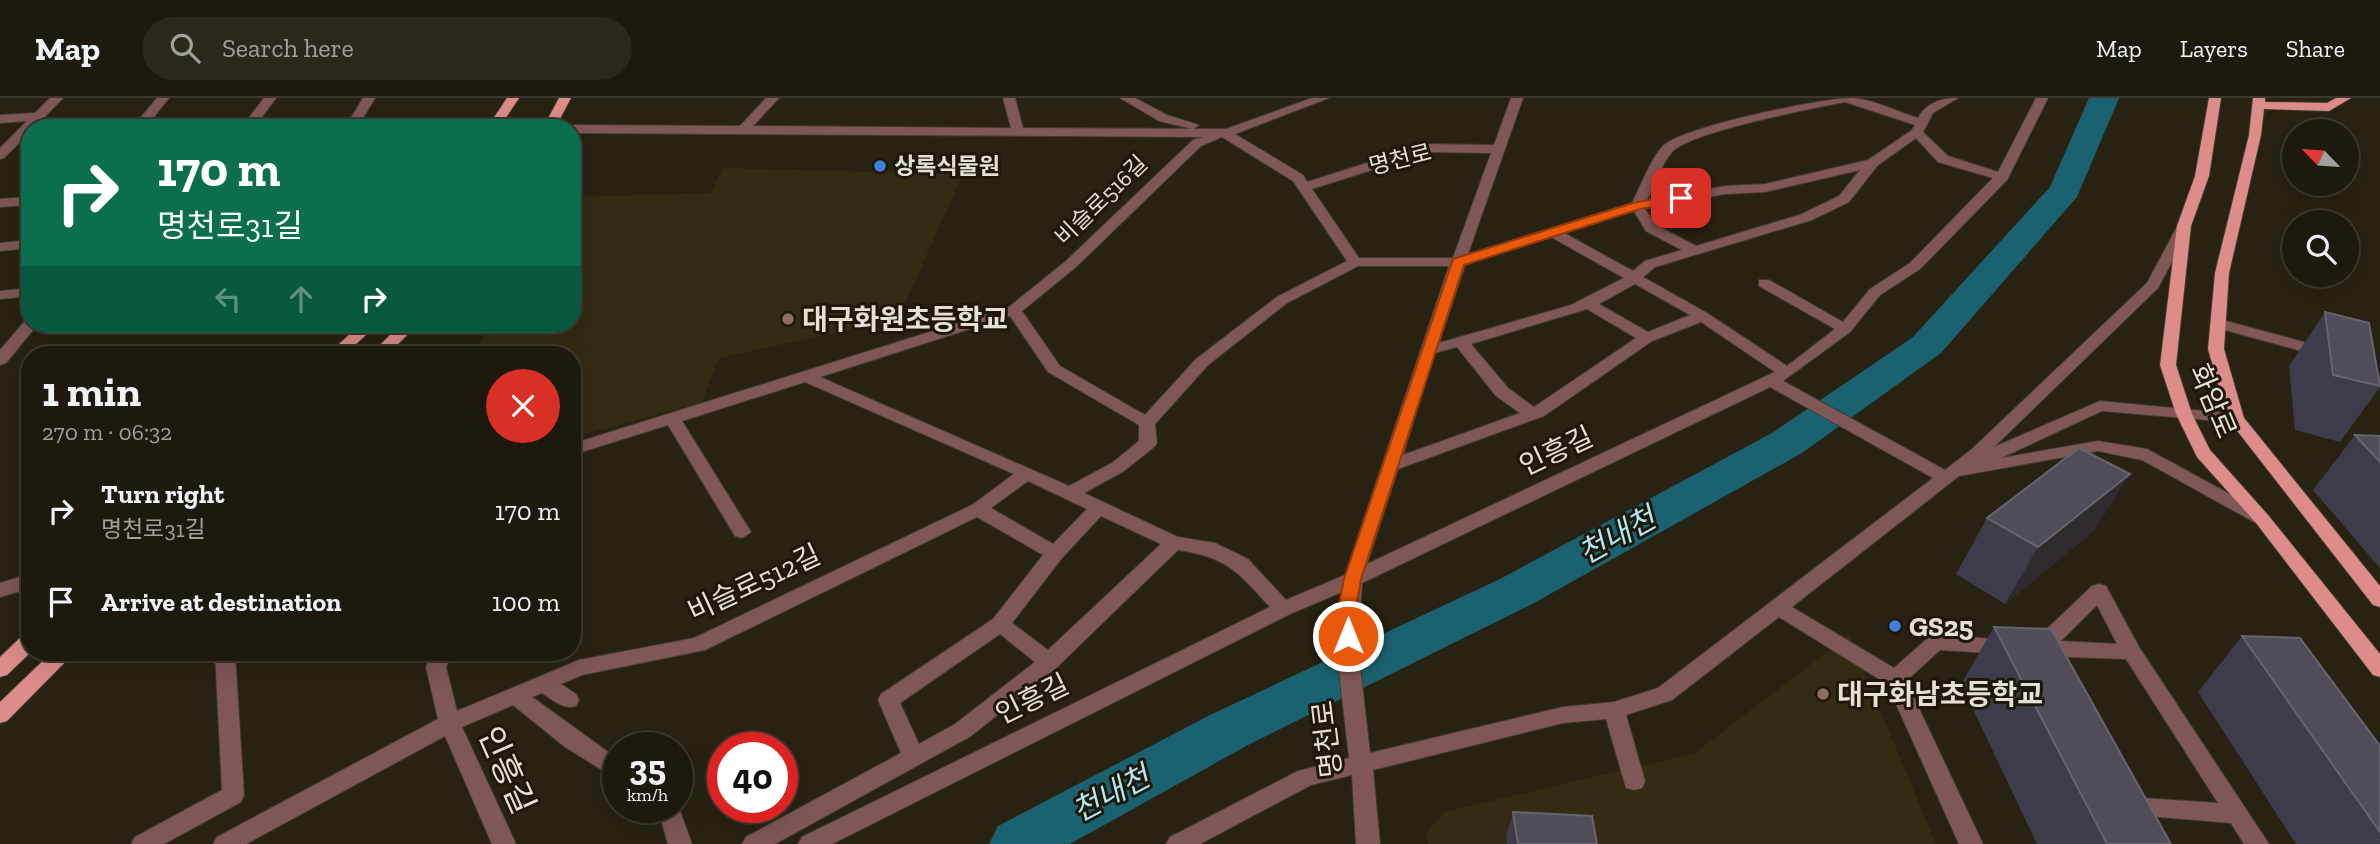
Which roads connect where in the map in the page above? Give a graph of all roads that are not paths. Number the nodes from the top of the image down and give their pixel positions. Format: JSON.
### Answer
{"nodes":[{"id":1,"x":57,"y":98,"type":"edge"},
{"id":2,"x":163,"y":98,"type":"edge"},
{"id":3,"x":270,"y":98,"type":"edge"},
{"id":4,"x":369,"y":98,"type":"edge"},
{"id":5,"x":513,"y":98,"type":"edge"},
{"id":6,"x":565,"y":98,"type":"edge"},
{"id":7,"x":773,"y":98,"type":"edge"},
{"id":8,"x":1009,"y":98,"type":"edge"},
{"id":9,"x":1126,"y":98,"type":"edge"},
{"id":10,"x":1324,"y":98,"type":"edge"},
{"id":11,"x":1517,"y":98,"type":"edge"},
{"id":12,"x":1952,"y":98,"type":"edge"},
{"id":13,"x":2042,"y":98,"type":"edge"},
{"id":14,"x":2216,"y":98,"type":"edge"},
{"id":15,"x":2345,"y":98,"type":"edge"},
{"id":16,"x":1849,"y":99,"type":"edge"},
{"id":17,"x":2258,"y":102,"type":"edge"},
{"id":18,"x":40,"y":116,"type":"junction"},
{"id":19,"x":0,"y":119,"type":"edge"},
{"id":20,"x":37,"y":119,"type":"edge"},
{"id":21,"x":146,"y":119,"type":"edge"},
{"id":22,"x":254,"y":119,"type":"edge"},
{"id":23,"x":356,"y":119,"type":"edge"},
{"id":24,"x":499,"y":119,"type":"edge"},
{"id":25,"x":554,"y":119,"type":"edge"},
{"id":26,"x":1919,"y":127,"type":"junction"},
{"id":27,"x":745,"y":128,"type":"junction"},
{"id":28,"x":581,"y":129,"type":"edge"},
{"id":29,"x":1017,"y":131,"type":"junction"},
{"id":30,"x":1227,"y":133,"type":"junction"},
{"id":31,"x":21,"y":135,"type":"edge"},
{"id":32,"x":1499,"y":149,"type":"junction"},
{"id":33,"x":0,"y":155,"type":"edge"},
{"id":34,"x":1872,"y":163,"type":"junction"},
{"id":35,"x":2002,"y":177,"type":"junction"},
{"id":36,"x":1304,"y":187,"type":"junction"},
{"id":37,"x":21,"y":202,"type":"edge"},
{"id":38,"x":0,"y":203,"type":"edge"},
{"id":39,"x":1637,"y":206,"type":"junction"},
{"id":40,"x":2184,"y":226,"type":"junction"},
{"id":41,"x":1553,"y":233,"type":"junction"},
{"id":42,"x":21,"y":245,"type":"edge"},
{"id":43,"x":0,"y":247,"type":"edge"},
{"id":44,"x":1695,"y":251,"type":"junction"},
{"id":45,"x":1355,"y":262,"type":"junction"},
{"id":46,"x":1458,"y":262,"type":"junction"},
{"id":47,"x":1637,"y":278,"type":"junction"},
{"id":48,"x":1764,"y":283,"type":"dead end"},
{"id":49,"x":21,"y":293,"type":"edge"},
{"id":50,"x":0,"y":295,"type":"edge"},
{"id":51,"x":1587,"y":303,"type":"junction"},
{"id":52,"x":1014,"y":310,"type":"junction"},
{"id":53,"x":1702,"y":316,"type":"junction"},
{"id":54,"x":2219,"y":324,"type":"junction"},
{"id":55,"x":1845,"y":329,"type":"junction"},
{"id":56,"x":22,"y":333,"type":"edge"},
{"id":57,"x":360,"y":333,"type":"edge"},
{"id":58,"x":401,"y":333,"type":"edge"},
{"id":59,"x":1647,"y":338,"type":"junction"},
{"id":60,"x":1460,"y":341,"type":"junction"},
{"id":61,"x":345,"y":346,"type":"edge"},
{"id":62,"x":387,"y":346,"type":"edge"},
{"id":63,"x":1429,"y":350,"type":"junction"},
{"id":64,"x":1,"y":356,"type":"edge"},
{"id":65,"x":2345,"y":358,"type":"edge"},
{"id":66,"x":1787,"y":373,"type":"junction"},
{"id":67,"x":806,"y":376,"type":"junction"},
{"id":68,"x":1770,"y":381,"type":"junction"},
{"id":69,"x":1532,"y":414,"type":"junction"},
{"id":70,"x":2184,"y":414,"type":"junction"},
{"id":71,"x":672,"y":418,"type":"junction"},
{"id":72,"x":2236,"y":419,"type":"junction"},
{"id":73,"x":1147,"y":424,"type":"junction"},
{"id":74,"x":581,"y":447,"type":"edge"},
{"id":75,"x":1392,"y":465,"type":"junction"},
{"id":76,"x":1027,"y":473,"type":"junction"},
{"id":77,"x":1950,"y":475,"type":"junction"},
{"id":78,"x":1067,"y":494,"type":"junction"},
{"id":79,"x":1100,"y":507,"type":"junction"},
{"id":80,"x":978,"y":509,"type":"junction"},
{"id":81,"x":2262,"y":519,"type":"junction"},
{"id":82,"x":743,"y":532,"type":"dead end"},
{"id":83,"x":1174,"y":543,"type":"junction"},
{"id":84,"x":1055,"y":553,"type":"junction"},
{"id":85,"x":1353,"y":579,"type":"junction"},
{"id":86,"x":21,"y":584,"type":"edge"},
{"id":87,"x":0,"y":590,"type":"edge"},
{"id":88,"x":2380,"y":600,"type":"edge"},
{"id":89,"x":1776,"y":606,"type":"junction"},
{"id":90,"x":1283,"y":608,"type":"junction"},
{"id":91,"x":1000,"y":624,"type":"junction"},
{"id":92,"x":2041,"y":648,"type":"junction"},
{"id":93,"x":21,"y":649,"type":"edge"},
{"id":94,"x":2132,"y":652,"type":"junction"},
{"id":95,"x":56,"y":661,"type":"edge"},
{"id":96,"x":225,"y":661,"type":"edge"},
{"id":97,"x":439,"y":661,"type":"edge"},
{"id":98,"x":1049,"y":662,"type":"junction"},
{"id":99,"x":0,"y":669,"type":"edge"},
{"id":100,"x":2380,"y":669,"type":"edge"},
{"id":101,"x":1895,"y":679,"type":"junction"},
{"id":102,"x":544,"y":684,"type":"junction"},
{"id":103,"x":517,"y":696,"type":"junction"},
{"id":104,"x":569,"y":700,"type":"dead end"},
{"id":105,"x":1614,"y":710,"type":"junction"},
{"id":106,"x":0,"y":715,"type":"edge"},
{"id":107,"x":450,"y":723,"type":"junction"},
{"id":108,"x":942,"y":743,"type":"junction"},
{"id":109,"x":914,"y":757,"type":"junction"},
{"id":110,"x":602,"y":760,"type":"edge"},
{"id":111,"x":1361,"y":765,"type":"junction"},
{"id":112,"x":958,"y":768,"type":"junction"},
{"id":113,"x":1634,"y":781,"type":"dead end"},
{"id":114,"x":2130,"y":785,"type":"edge"},
{"id":115,"x":2142,"y":808,"type":"junction"},
{"id":116,"x":2238,"y":814,"type":"junction"},
{"id":117,"x":673,"y":823,"type":"edge"},
{"id":118,"x":2156,"y":832,"type":"edge"},
{"id":119,"x":144,"y":844,"type":"edge"},
{"id":120,"x":225,"y":844,"type":"edge"},
{"id":121,"x":504,"y":844,"type":"edge"},
{"id":122,"x":680,"y":844,"type":"edge"},
{"id":123,"x":754,"y":844,"type":"edge"},
{"id":124,"x":810,"y":844,"type":"edge"},
{"id":125,"x":1178,"y":844,"type":"edge"},
{"id":126,"x":1367,"y":844,"type":"edge"},
{"id":127,"x":1971,"y":844,"type":"edge"},
{"id":128,"x":2257,"y":844,"type":"edge"}],
"edges":[{"from":1,"to":18,"type":"street"},
{"from":2,"to":21,"type":"street"},
{"from":3,"to":22,"type":"street"},
{"from":4,"to":23,"type":"street"},
{"from":5,"to":24,"type":"main road"},
{"from":6,"to":25,"type":"main road"},
{"from":7,"to":27,"type":"street"},
{"from":8,"to":29,"type":"street"},
{"from":9,"to":30,"type":"street"},
{"from":10,"to":30,"type":"street","name":"비슬로516길"},
{"from":11,"to":32,"type":"street","name":"명천로"},
{"from":12,"to":26,"type":"street"},
{"from":13,"to":35,"type":"street","name":"인흥길"},
{"from":14,"to":40,"type":"main road","name":"화암로"},
{"from":15,"to":17,"type":"main road"},
{"from":16,"to":26,"type":"street"},
{"from":16,"to":39,"type":"street"},
{"from":17,"to":54,"type":"main road","name":"화암로"},
{"from":18,"to":19,"type":"street"},
{"from":18,"to":20,"type":"street"},
{"from":26,"to":34,"type":"street"},
{"from":26,"to":35,"type":"street"},
{"from":27,"to":28,"type":"street"},
{"from":27,"to":29,"type":"street"},
{"from":29,"to":30,"type":"street"},
{"from":30,"to":36,"type":"street"},
{"from":30,"to":52,"type":"street","name":"비슬로516길"},
{"from":31,"to":33,"type":"street"},
{"from":32,"to":36,"type":"street","name":"명천로"},
{"from":32,"to":46,"type":"street","name":"명천로"},
{"from":34,"to":39,"type":"street"},
{"from":34,"to":44,"type":"street"},
{"from":35,"to":55,"type":"street","name":"인흥길"},
{"from":36,"to":45,"type":"street"},
{"from":37,"to":38,"type":"street"},
{"from":39,"to":41,"type":"street"},
{"from":39,"to":44,"type":"street"},
{"from":40,"to":70,"type":"main road","name":"화암로"},
{"from":40,"to":77,"type":"street"},
{"from":41,"to":46,"type":"street"},
{"from":41,"to":47,"type":"street"},
{"from":42,"to":43,"type":"street"},
{"from":44,"to":47,"type":"street"},
{"from":45,"to":46,"type":"street"},
{"from":45,"to":73,"type":"street"},
{"from":46,"to":63,"type":"street","name":"명천로"},
{"from":47,"to":51,"type":"street"},
{"from":47,"to":53,"type":"street"},
{"from":48,"to":55,"type":"street"},
{"from":49,"to":50,"type":"street"},
{"from":51,"to":59,"type":"street"},
{"from":51,"to":60,"type":"street"},
{"from":52,"to":67,"type":"street","name":"비슬로516길"},
{"from":52,"to":73,"type":"street"},
{"from":53,"to":59,"type":"street"},
{"from":53,"to":66,"type":"street"},
{"from":54,"to":65,"type":"street","name":"화암로"},
{"from":54,"to":72,"type":"main road","name":"화암로"},
{"from":55,"to":66,"type":"street","name":"인흥길"},
{"from":56,"to":64,"type":"street"},
{"from":57,"to":61,"type":"main road"},
{"from":58,"to":62,"type":"main road"},
{"from":59,"to":69,"type":"street"},
{"from":60,"to":63,"type":"street"},
{"from":60,"to":69,"type":"street"},
{"from":63,"to":75,"type":"street","name":"명천로"},
{"from":66,"to":68,"type":"street","name":"인흥길"},
{"from":67,"to":71,"type":"street","name":"비슬로516길"},
{"from":67,"to":76,"type":"street"},
{"from":68,"to":77,"type":"street"},
{"from":68,"to":85,"type":"street","name":"인흥길"},
{"from":69,"to":75,"type":"street"},
{"from":70,"to":72,"type":"street"},
{"from":70,"to":77,"type":"street"},
{"from":70,"to":81,"type":"main road","name":"화암로"},
{"from":71,"to":74,"type":"street","name":"비슬로516길"},
{"from":71,"to":82,"type":"street"},
{"from":72,"to":88,"type":"main road","name":"화암로"},
{"from":73,"to":78,"type":"street"},
{"from":75,"to":85,"type":"street","name":"명천로"},
{"from":76,"to":78,"type":"street"},
{"from":76,"to":80,"type":"street","name":"비슬로512길"},
{"from":77,"to":81,"type":"street"},
{"from":77,"to":89,"type":"street"},
{"from":78,"to":79,"type":"street"},
{"from":79,"to":83,"type":"street"},
{"from":79,"to":84,"type":"street"},
{"from":80,"to":84,"type":"street"},
{"from":80,"to":102,"type":"street","name":"비슬로512길"},
{"from":81,"to":100,"type":"main road","name":"화암로"},
{"from":83,"to":90,"type":"street"},
{"from":83,"to":98,"type":"street","name":"인흥길"},
{"from":84,"to":91,"type":"street"},
{"from":85,"to":90,"type":"street","name":"인흥길"},
{"from":85,"to":111,"type":"street","name":"명천로"},
{"from":86,"to":87,"type":"street"},
{"from":89,"to":101,"type":"street"},
{"from":89,"to":105,"type":"street"},
{"from":90,"to":112,"type":"street","name":"인흥길"},
{"from":91,"to":98,"type":"street","name":"인흥길"},
{"from":91,"to":109,"type":"street"},
{"from":92,"to":94,"type":"street"},
{"from":92,"to":94,"type":"street"},
{"from":92,"to":101,"type":"street"},
{"from":93,"to":99,"type":"main road"},
{"from":94,"to":116,"type":"street"},
{"from":95,"to":106,"type":"main road"},
{"from":96,"to":119,"type":"street"},
{"from":97,"to":107,"type":"street"},
{"from":98,"to":108,"type":"street","name":"인흥길"},
{"from":101,"to":127,"type":"street"},
{"from":102,"to":103,"type":"street","name":"비슬로512길"},
{"from":102,"to":104,"type":"street"},
{"from":103,"to":107,"type":"street","name":"비슬로512길"},
{"from":103,"to":110,"type":"street","name":"인흥길"},
{"from":105,"to":111,"type":"street"},
{"from":105,"to":113,"type":"street"},
{"from":107,"to":120,"type":"street","name":"비슬로512길"},
{"from":107,"to":121,"type":"street","name":"인흥길"},
{"from":108,"to":109,"type":"street","name":"인흥길"},
{"from":108,"to":112,"type":"street"},
{"from":109,"to":123,"type":"street","name":"인흥길"},
{"from":111,"to":125,"type":"street"},
{"from":111,"to":126,"type":"street","name":"명천로"},
{"from":112,"to":124,"type":"street","name":"인흥길"},
{"from":114,"to":115,"type":"street"},
{"from":115,"to":116,"type":"street"},
{"from":115,"to":118,"type":"street"},
{"from":116,"to":128,"type":"street"},
{"from":117,"to":122,"type":"street"}]}
